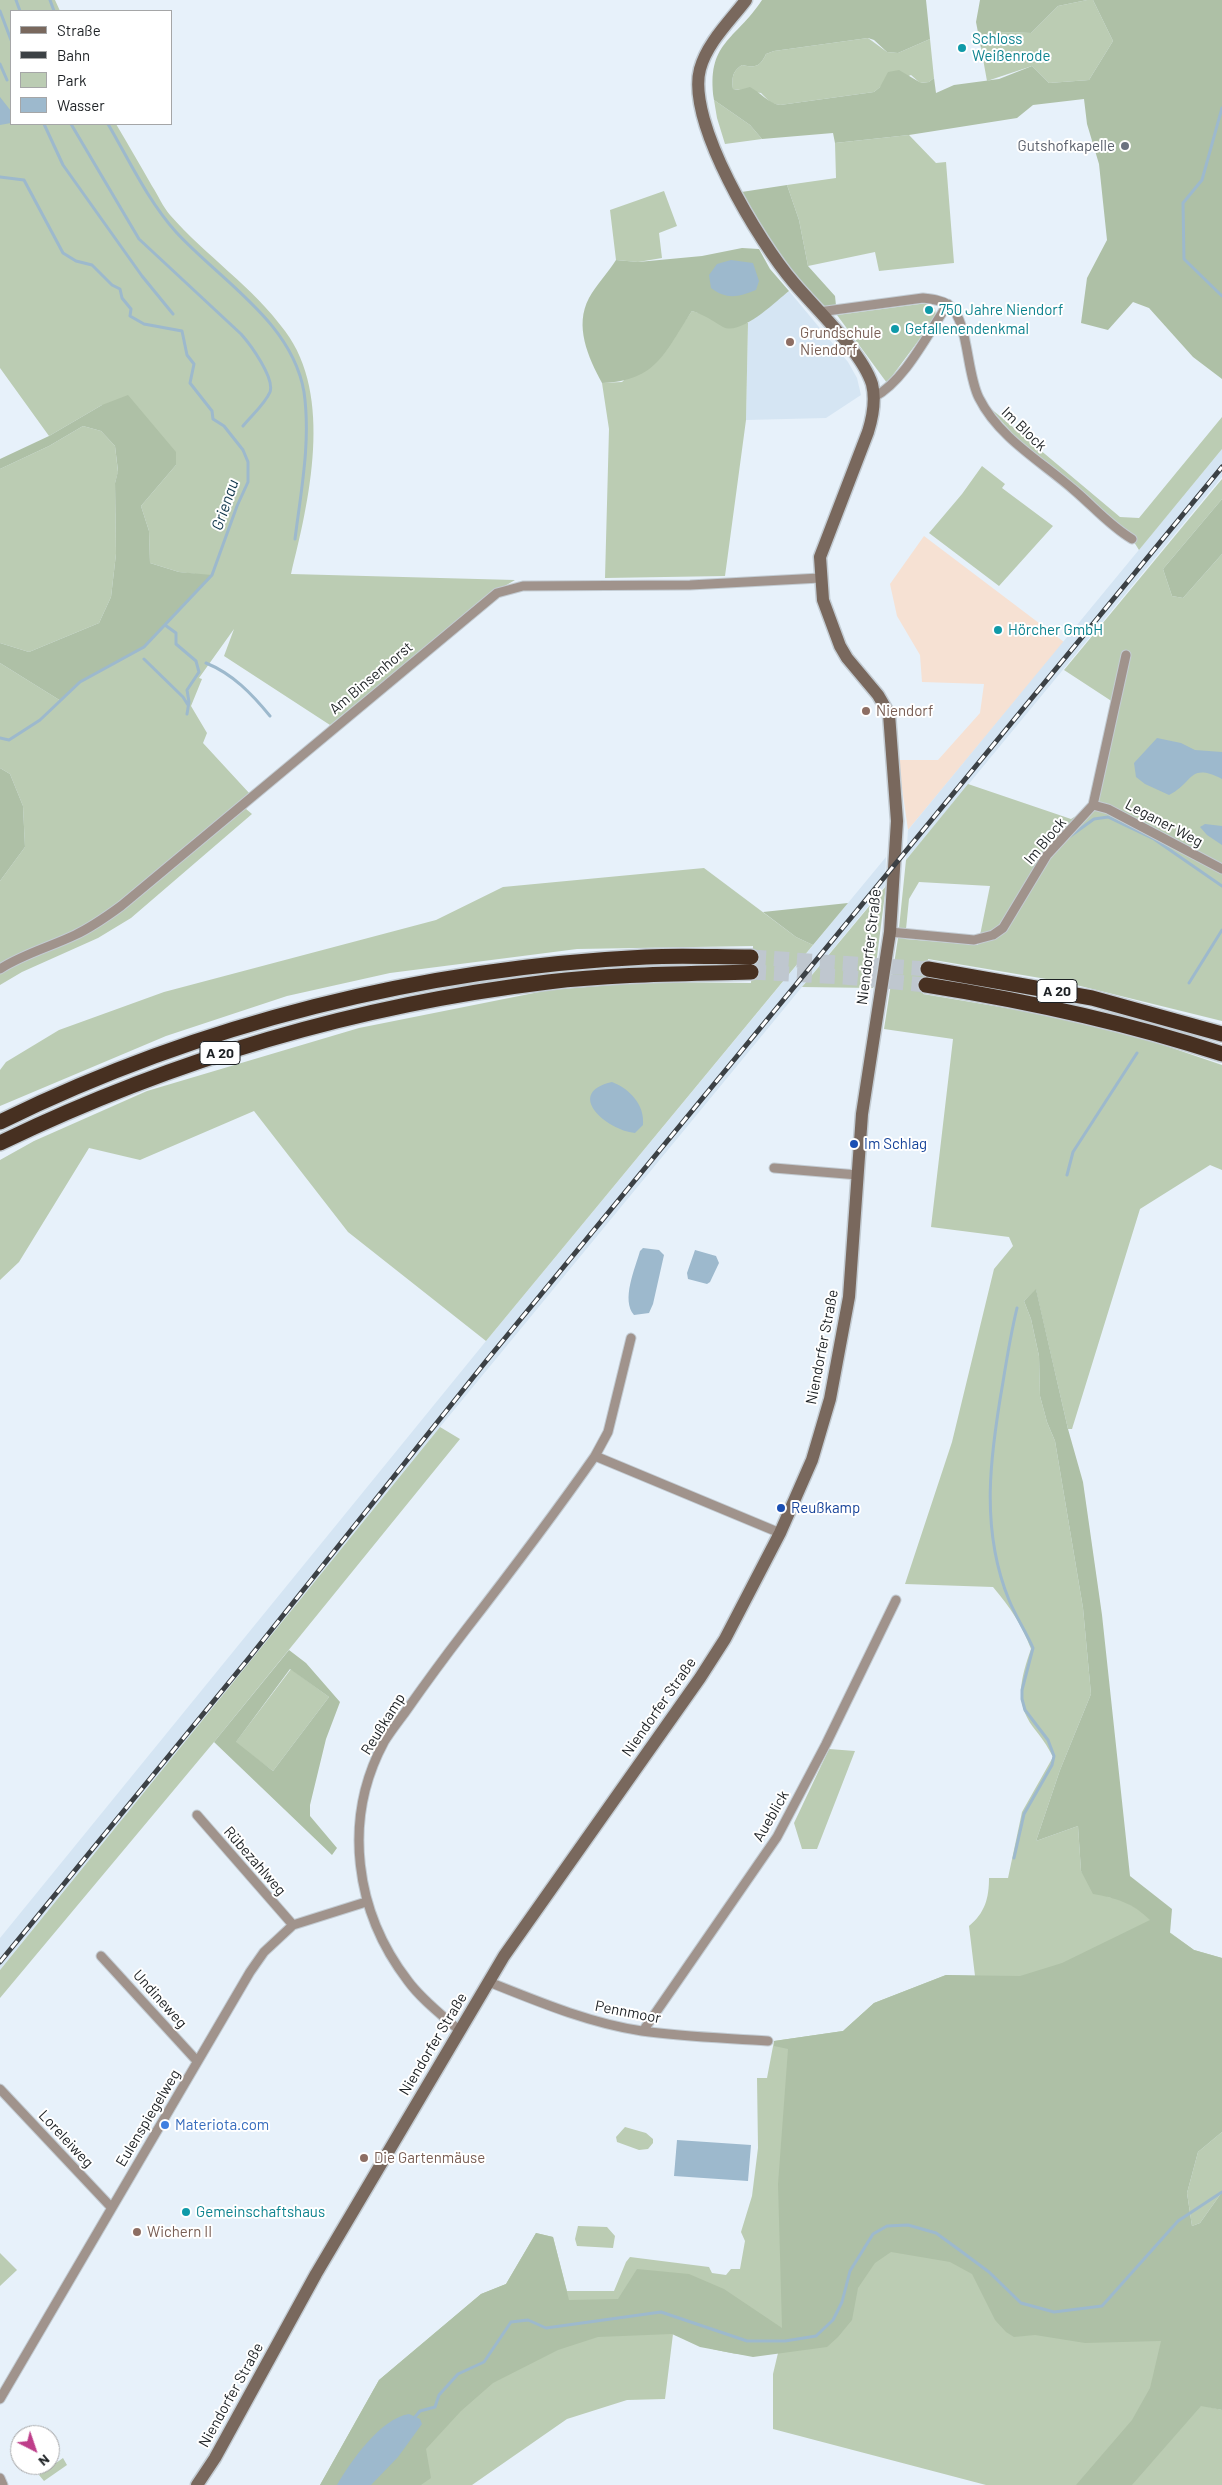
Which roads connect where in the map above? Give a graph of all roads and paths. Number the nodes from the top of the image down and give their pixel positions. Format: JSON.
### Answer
{"nodes":[{"id":1,"x":746,"y":0,"type":"edge"},
{"id":2,"x":948,"y":304,"type":"junction"},
{"id":3,"x":819,"y":312,"type":"junction"},
{"id":4,"x":874,"y":397,"type":"junction"},
{"id":5,"x":1132,"y":539,"type":"dead end"},
{"id":6,"x":820,"y":578,"type":"junction"},
{"id":7,"x":1126,"y":655,"type":"dead end"},
{"id":8,"x":1093,"y":805,"type":"junction"},
{"id":9,"x":1222,"y":869,"type":"edge"},
{"id":10,"x":890,"y":932,"type":"junction"},
{"id":11,"x":751,"y":956,"type":"tunnel mouth"},
{"id":12,"x":928,"y":969,"type":"tunnel mouth"},
{"id":13,"x":0,"y":970,"type":"edge"},
{"id":14,"x":751,"y":972,"type":"tunnel mouth"},
{"id":15,"x":926,"y":985,"type":"tunnel mouth"},
{"id":16,"x":1222,"y":1034,"type":"edge"},
{"id":17,"x":1222,"y":1054,"type":"edge"},
{"id":18,"x":0,"y":1122,"type":"edge"},
{"id":19,"x":0,"y":1143,"type":"edge"},
{"id":20,"x":774,"y":1168,"type":"dead end"},
{"id":21,"x":858,"y":1175,"type":"junction"},
{"id":22,"x":631,"y":1338,"type":"dead end"},
{"id":23,"x":595,"y":1456,"type":"junction"},
{"id":24,"x":780,"y":1533,"type":"junction"},
{"id":25,"x":896,"y":1600,"type":"dead end"},
{"id":26,"x":196,"y":1815,"type":"dead end"},
{"id":27,"x":366,"y":1902,"type":"junction"},
{"id":28,"x":293,"y":1926,"type":"junction"},
{"id":29,"x":102,"y":1956,"type":"dead end"},
{"id":30,"x":489,"y":1982,"type":"junction"},
{"id":31,"x":460,"y":2030,"type":"junction"},
{"id":32,"x":644,"y":2031,"type":"junction"},
{"id":33,"x":768,"y":2041,"type":"dead end"},
{"id":34,"x":197,"y":2061,"type":"junction"},
{"id":35,"x":0,"y":2089,"type":"edge"},
{"id":36,"x":111,"y":2207,"type":"junction"},
{"id":37,"x":0,"y":2399,"type":"edge"},
{"id":38,"x":0,"y":2478,"type":"edge"},
{"id":39,"x":3,"y":2485,"type":"edge"},
{"id":40,"x":197,"y":2485,"type":"edge"}],
"edges":[{"from":1,"to":3,"type":"main road"},
{"from":2,"to":3,"type":"street"},
{"from":2,"to":4,"type":"street"},
{"from":2,"to":5,"type":"street","name":"Im Block"},
{"from":3,"to":4,"type":"main road"},
{"from":4,"to":6,"type":"main road","name":"Niendorfer Straße"},
{"from":6,"to":10,"type":"main road","name":"Niendorfer Straße"},
{"from":6,"to":13,"type":"street","name":"Am Binsenhorst"},
{"from":7,"to":8,"type":"street"},
{"from":8,"to":9,"type":"street","name":"Leganer Weg"},
{"from":8,"to":10,"type":"street","name":"Im Block"},
{"from":10,"to":21,"type":"main road","name":"Niendorfer Straße"},
{"from":11,"to":18,"type":"highway","number":"A 20"},
{"from":12,"to":16,"type":"highway","number":"A 20"},
{"from":14,"to":19,"type":"highway","number":"A 20"},
{"from":15,"to":17,"type":"highway","number":"A 20"},
{"from":20,"to":21,"type":"street"},
{"from":21,"to":24,"type":"main road","name":"Niendorfer Straße"},
{"from":22,"to":23,"type":"street","name":"Reußkamp"},
{"from":23,"to":24,"type":"street"},
{"from":23,"to":27,"type":"street","name":"Reußkamp"},
{"from":24,"to":30,"type":"main road","name":"Niendorfer Straße"},
{"from":25,"to":32,"type":"street","name":"Aueblick"},
{"from":26,"to":28,"type":"street","name":"Rübezahlweg"},
{"from":27,"to":28,"type":"street","name":"Eulenspiegelweg"},
{"from":27,"to":31,"type":"street","name":"Reußkamp"},
{"from":28,"to":34,"type":"street","name":"Eulenspiegelweg"},
{"from":29,"to":34,"type":"street","name":"Undineweg"},
{"from":30,"to":31,"type":"main road","name":"Niendorfer Straße"},
{"from":30,"to":32,"type":"street","name":"Pennmoor"},
{"from":31,"to":40,"type":"main road","name":"Niendorfer Straße"},
{"from":32,"to":33,"type":"street","name":"Pennmoor"},
{"from":34,"to":36,"type":"street","name":"Eulenspiegelweg"},
{"from":35,"to":36,"type":"street","name":"Loreleiweg"},
{"from":36,"to":37,"type":"street","name":"Eulenspiegelweg"},
{"from":38,"to":39,"type":"street"}]}
